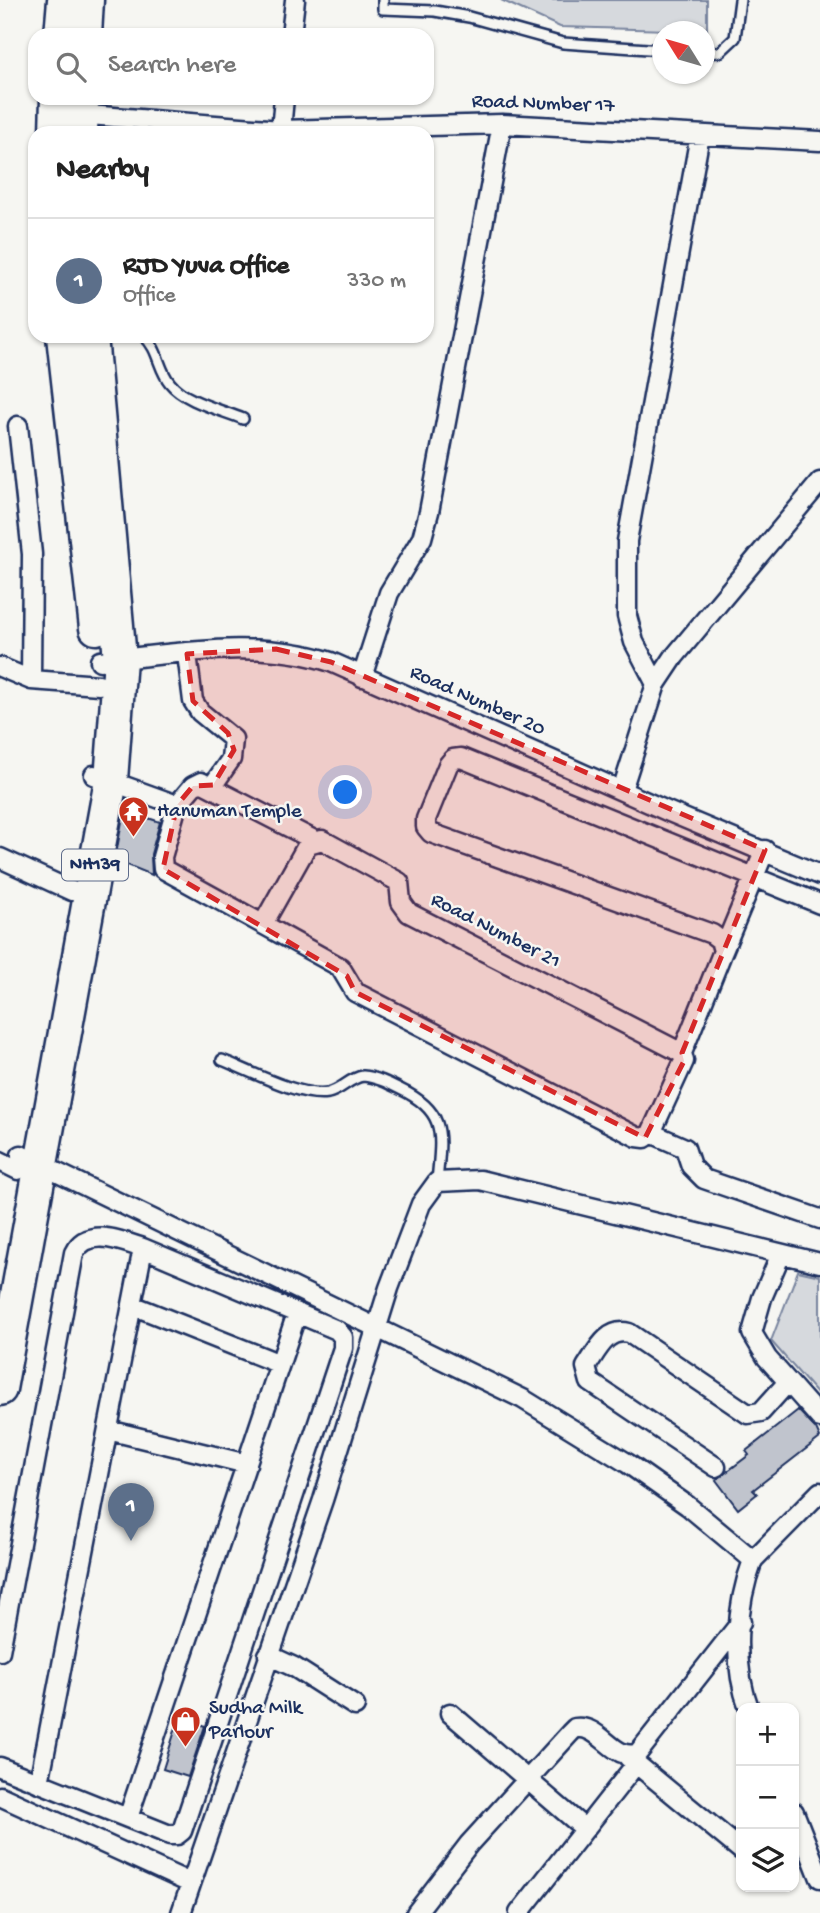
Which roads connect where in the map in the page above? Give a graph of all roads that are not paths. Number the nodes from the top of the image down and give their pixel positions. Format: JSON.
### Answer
{"nodes":[{"id":1,"x":64,"y":0,"type":"edge"},
{"id":2,"x":87,"y":0,"type":"edge"},
{"id":3,"x":295,"y":0,"type":"edge"},
{"id":4,"x":383,"y":0,"type":"edge"},
{"id":5,"x":740,"y":0,"type":"edge"},
{"id":6,"x":62,"y":28,"type":"edge"},
{"id":7,"x":85,"y":28,"type":"edge"},
{"id":8,"x":292,"y":28,"type":"edge"},
{"id":9,"x":652,"y":49,"type":"edge"},
{"id":10,"x":715,"y":52,"type":"edge"},
{"id":11,"x":283,"y":105,"type":"edge"},
{"id":12,"x":69,"y":114,"type":"edge"},
{"id":13,"x":502,"y":124,"type":"junction"},
{"id":14,"x":228,"y":126,"type":"edge"},
{"id":15,"x":281,"y":126,"type":"edge"},
{"id":16,"x":428,"y":126,"type":"edge"},
{"id":17,"x":700,"y":135,"type":"junction"},
{"id":18,"x":820,"y":141,"type":"edge"},
{"id":19,"x":64,"y":343,"type":"edge"},
{"id":20,"x":91,"y":343,"type":"edge"},
{"id":21,"x":152,"y":343,"type":"edge"},
{"id":22,"x":243,"y":419,"type":"dead end"},
{"id":23,"x":18,"y":426,"type":"dead end"},
{"id":24,"x":820,"y":482,"type":"edge"},
{"id":25,"x":187,"y":654,"type":"junction"},
{"id":26,"x":0,"y":667,"type":"edge"},
{"id":27,"x":106,"y":668,"type":"junction"},
{"id":28,"x":362,"y":677,"type":"junction"},
{"id":29,"x":32,"y":680,"type":"junction"},
{"id":30,"x":656,"y":684,"type":"junction"},
{"id":31,"x":102,"y":778,"type":"junction"},
{"id":32,"x":213,"y":785,"type":"junction"},
{"id":33,"x":622,"y":790,"type":"junction"},
{"id":34,"x":177,"y":805,"type":"junction"},
{"id":35,"x":314,"y":840,"type":"junction"},
{"id":36,"x":765,"y":850,"type":"junction"},
{"id":37,"x":0,"y":858,"type":"edge"},
{"id":38,"x":820,"y":875,"type":"edge"},
{"id":39,"x":754,"y":877,"type":"junction"},
{"id":40,"x":72,"y":891,"type":"junction"},
{"id":41,"x":820,"y":904,"type":"edge"},
{"id":42,"x":263,"y":924,"type":"junction"},
{"id":43,"x":723,"y":951,"type":"junction"},
{"id":44,"x":683,"y":1057,"type":"junction"},
{"id":45,"x":222,"y":1060,"type":"dead end"},
{"id":46,"x":651,"y":1133,"type":"junction"},
{"id":47,"x":20,"y":1163,"type":"edge"},
{"id":48,"x":437,"y":1182,"type":"junction"},
{"id":49,"x":820,"y":1219,"type":"edge"},
{"id":50,"x":143,"y":1248,"type":"junction"},
{"id":51,"x":781,"y":1254,"type":"junction"},
{"id":52,"x":820,"y":1263,"type":"edge"},
{"id":53,"x":0,"y":1264,"type":"edge"},
{"id":54,"x":132,"y":1304,"type":"junction"},
{"id":55,"x":297,"y":1313,"type":"junction"},
{"id":56,"x":377,"y":1327,"type":"junction"},
{"id":57,"x":280,"y":1364,"type":"junction"},
{"id":58,"x":788,"y":1382,"type":"junction"},
{"id":59,"x":0,"y":1389,"type":"edge"},
{"id":60,"x":820,"y":1418,"type":"edge"},
{"id":61,"x":108,"y":1430,"type":"junction"},
{"id":62,"x":247,"y":1464,"type":"junction"},
{"id":63,"x":716,"y":1467,"type":"dead end"},
{"id":64,"x":820,"y":1492,"type":"edge"},
{"id":65,"x":753,"y":1560,"type":"junction"},
{"id":66,"x":741,"y":1622,"type":"junction"},
{"id":67,"x":0,"y":1651,"type":"edge"},
{"id":68,"x":268,"y":1655,"type":"junction"},
{"id":69,"x":748,"y":1703,"type":"edge"},
{"id":70,"x":355,"y":1706,"type":"dead end"},
{"id":71,"x":450,"y":1713,"type":"dead end"},
{"id":72,"x":631,"y":1760,"type":"junction"},
{"id":73,"x":0,"y":1767,"type":"edge"},
{"id":74,"x":528,"y":1779,"type":"junction"},
{"id":75,"x":40,"y":1783,"type":"junction"},
{"id":76,"x":0,"y":1796,"type":"edge"},
{"id":77,"x":128,"y":1818,"type":"junction"},
{"id":78,"x":799,"y":1825,"type":"edge"},
{"id":79,"x":585,"y":1829,"type":"junction"},
{"id":80,"x":736,"y":1846,"type":"edge"},
{"id":81,"x":820,"y":1878,"type":"edge"},
{"id":82,"x":190,"y":1883,"type":"junction"},
{"id":83,"x":181,"y":1913,"type":"edge"},
{"id":84,"x":416,"y":1913,"type":"edge"},
{"id":85,"x":519,"y":1913,"type":"edge"}],
"edges":[{"from":1,"to":6,"type":"highway"},
{"from":2,"to":7,"type":"highway"},
{"from":3,"to":8,"type":"street"},
{"from":4,"to":9,"type":"lane"},
{"from":5,"to":10,"type":"lane"},
{"from":11,"to":15,"type":"street"},
{"from":12,"to":14,"type":"street","name":"Road Number 17"},
{"from":13,"to":16,"type":"street","name":"Road Number 17"},
{"from":13,"to":17,"type":"street","name":"Road Number 17"},
{"from":13,"to":28,"type":"street"},
{"from":17,"to":18,"type":"street","name":"Road Number 17"},
{"from":17,"to":30,"type":"street"},
{"from":19,"to":27,"type":"highway","number":"NH139"},
{"from":20,"to":27,"type":"highway","number":"NH139"},
{"from":21,"to":22,"type":"lane"},
{"from":23,"to":29,"type":"street"},
{"from":24,"to":30,"type":"street"},
{"from":25,"to":27,"type":"street","name":"Road Number 20"},
{"from":25,"to":28,"type":"street","name":"Road Number 20"},
{"from":25,"to":32,"type":"street"},
{"from":26,"to":29,"type":"street","name":"Road Number 20"},
{"from":27,"to":29,"type":"street","name":"Road Number 20"},
{"from":27,"to":31,"type":"highway","number":"NH139"},
{"from":28,"to":33,"type":"street","name":"Road Number 20"},
{"from":30,"to":33,"type":"street"},
{"from":31,"to":34,"type":"street"},
{"from":31,"to":40,"type":"highway","number":"NH139"},
{"from":31,"to":47,"type":"highway","number":"NH139"},
{"from":32,"to":34,"type":"street"},
{"from":32,"to":35,"type":"street","name":"Road Number 21"},
{"from":33,"to":36,"type":"street","name":"Road Number 20"},
{"from":34,"to":42,"type":"street"},
{"from":35,"to":42,"type":"street"},
{"from":35,"to":44,"type":"street","name":"Road Number 21"},
{"from":36,"to":38,"type":"street","name":"Road Number 20"},
{"from":36,"to":39,"type":"street"},
{"from":37,"to":40,"type":"street"},
{"from":39,"to":41,"type":"street"},
{"from":39,"to":43,"type":"street"},
{"from":39,"to":43,"type":"street"},
{"from":40,"to":47,"type":"highway","number":"NH139"},
{"from":42,"to":46,"type":"street"},
{"from":43,"to":44,"type":"street"},
{"from":44,"to":46,"type":"street"},
{"from":45,"to":48,"type":"lane"},
{"from":46,"to":49,"type":"street"},
{"from":47,"to":53,"type":"highway","number":"NH139"},
{"from":47,"to":56,"type":"street"},
{"from":47,"to":59,"type":"highway","number":"NH139"},
{"from":48,"to":51,"type":"street"},
{"from":48,"to":56,"type":"street"},
{"from":50,"to":54,"type":"street"},
{"from":50,"to":55,"type":"street"},
{"from":50,"to":67,"type":"street"},
{"from":51,"to":52,"type":"street"},
{"from":51,"to":58,"type":"street"},
{"from":54,"to":57,"type":"street"},
{"from":54,"to":61,"type":"street"},
{"from":55,"to":57,"type":"street"},
{"from":55,"to":77,"type":"street"},
{"from":56,"to":65,"type":"street"},
{"from":56,"to":68,"type":"street"},
{"from":57,"to":62,"type":"street"},
{"from":58,"to":60,"type":"street"},
{"from":58,"to":63,"type":"street"},
{"from":61,"to":62,"type":"street"},
{"from":61,"to":75,"type":"street"},
{"from":62,"to":77,"type":"street"},
{"from":64,"to":65,"type":"street"},
{"from":65,"to":66,"type":"street"},
{"from":66,"to":69,"type":"street"},
{"from":66,"to":72,"type":"street"},
{"from":68,"to":70,"type":"street"},
{"from":68,"to":82,"type":"street"},
{"from":71,"to":74,"type":"street"},
{"from":72,"to":74,"type":"street"},
{"from":72,"to":79,"type":"street"},
{"from":72,"to":80,"type":"street"},
{"from":73,"to":75,"type":"street"},
{"from":74,"to":79,"type":"street"},
{"from":74,"to":84,"type":"street"},
{"from":75,"to":77,"type":"street"},
{"from":76,"to":82,"type":"street"},
{"from":78,"to":81,"type":"street"},
{"from":79,"to":85,"type":"street"},
{"from":82,"to":83,"type":"street"}]}
